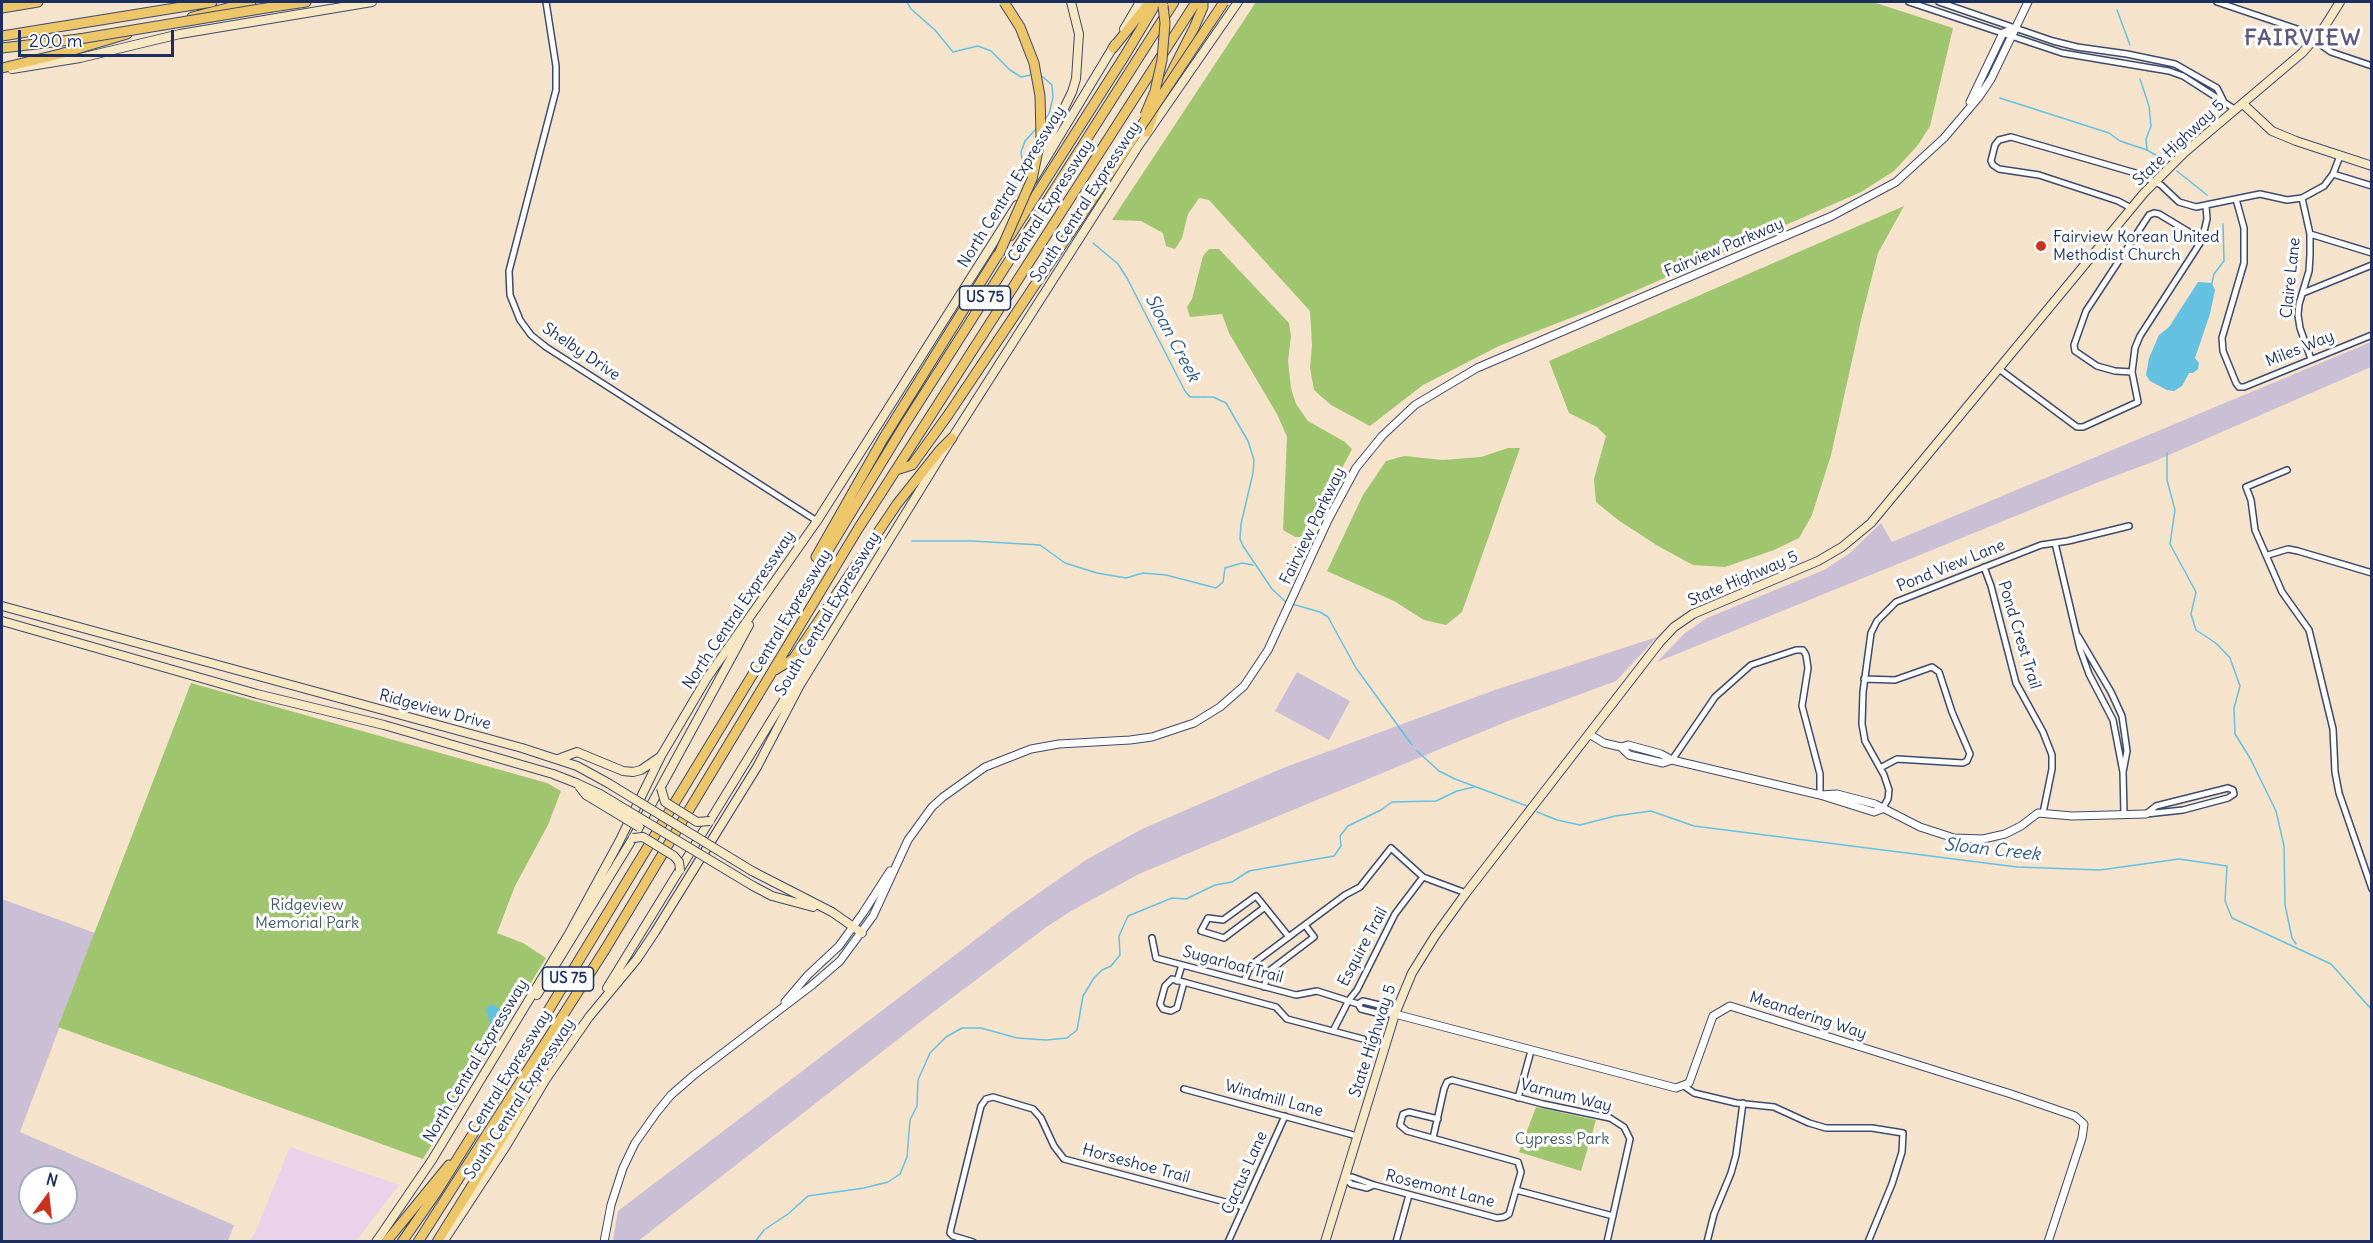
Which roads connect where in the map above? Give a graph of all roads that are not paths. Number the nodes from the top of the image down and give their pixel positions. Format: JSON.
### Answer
{"nodes":[{"id":1,"x":38,"y":2,"type":"edge"},
{"id":2,"x":212,"y":2,"type":"edge"},
{"id":3,"x":251,"y":2,"type":"edge"},
{"id":4,"x":306,"y":2,"type":"edge"},
{"id":5,"x":372,"y":2,"type":"edge"},
{"id":6,"x":546,"y":2,"type":"edge"},
{"id":7,"x":1004,"y":2,"type":"edge"},
{"id":8,"x":1071,"y":2,"type":"edge"},
{"id":9,"x":1140,"y":2,"type":"edge"},
{"id":10,"x":1150,"y":2,"type":"edge"},
{"id":11,"x":1157,"y":2,"type":"edge"},
{"id":12,"x":1162,"y":2,"type":"edge"},
{"id":13,"x":1174,"y":2,"type":"edge"},
{"id":14,"x":1196,"y":2,"type":"edge"},
{"id":15,"x":1203,"y":2,"type":"edge"},
{"id":16,"x":1224,"y":2,"type":"edge"},
{"id":17,"x":1238,"y":2,"type":"edge"},
{"id":18,"x":1910,"y":2,"type":"edge"},
{"id":19,"x":1939,"y":2,"type":"edge"},
{"id":20,"x":2028,"y":2,"type":"edge"},
{"id":21,"x":2217,"y":2,"type":"edge"},
{"id":22,"x":2340,"y":2,"type":"edge"},
{"id":23,"x":1917,"y":3,"type":"edge"},
{"id":24,"x":2,"y":8,"type":"edge"},
{"id":25,"x":2016,"y":28,"type":"junction"},
{"id":26,"x":2003,"y":33,"type":"junction"},
{"id":27,"x":2,"y":36,"type":"edge"},
{"id":28,"x":2012,"y":36,"type":"junction"},
{"id":29,"x":2314,"y":40,"type":"junction"},
{"id":30,"x":2,"y":48,"type":"edge"},
{"id":31,"x":1113,"y":48,"type":"junction"},
{"id":32,"x":2122,"y":53,"type":"junction"},
{"id":33,"x":2121,"y":61,"type":"junction"},
{"id":34,"x":2372,"y":66,"type":"edge"},
{"id":35,"x":2,"y":69,"type":"edge"},
{"id":36,"x":2223,"y":100,"type":"junction"},
{"id":37,"x":2243,"y":104,"type":"junction"},
{"id":38,"x":2236,"y":110,"type":"junction"},
{"id":39,"x":1964,"y":114,"type":"junction"},
{"id":40,"x":1143,"y":130,"type":"junction"},
{"id":41,"x":2340,"y":156,"type":"junction"},
{"id":42,"x":2372,"y":166,"type":"edge"},
{"id":43,"x":2333,"y":174,"type":"junction"},
{"id":44,"x":2156,"y":181,"type":"junction"},
{"id":45,"x":2372,"y":186,"type":"edge"},
{"id":46,"x":2302,"y":198,"type":"junction"},
{"id":47,"x":2236,"y":199,"type":"junction"},
{"id":48,"x":1020,"y":201,"type":"junction"},
{"id":49,"x":2206,"y":206,"type":"junction"},
{"id":50,"x":2131,"y":208,"type":"junction"},
{"id":51,"x":2310,"y":234,"type":"junction"},
{"id":52,"x":2202,"y":240,"type":"junction"},
{"id":53,"x":2372,"y":253,"type":"edge"},
{"id":54,"x":999,"y":254,"type":"junction"},
{"id":55,"x":2372,"y":264,"type":"edge"},
{"id":56,"x":2303,"y":293,"type":"junction"},
{"id":57,"x":2372,"y":335,"type":"edge"},
{"id":58,"x":2311,"y":359,"type":"junction"},
{"id":59,"x":1999,"y":369,"type":"junction"},
{"id":60,"x":2132,"y":372,"type":"junction"},
{"id":61,"x":952,"y":438,"type":"junction"},
{"id":62,"x":2287,"y":470,"type":"dead end"},
{"id":63,"x":896,"y":471,"type":"junction"},
{"id":64,"x":817,"y":521,"type":"junction"},
{"id":65,"x":2129,"y":526,"type":"dead end"},
{"id":66,"x":2055,"y":543,"type":"junction"},
{"id":67,"x":2268,"y":555,"type":"junction"},
{"id":68,"x":1984,"y":567,"type":"junction"},
{"id":69,"x":2372,"y":573,"type":"edge"},
{"id":70,"x":761,"y":603,"type":"junction"},
{"id":71,"x":2,"y":606,"type":"edge"},
{"id":72,"x":2,"y":621,"type":"edge"},
{"id":73,"x":833,"y":631,"type":"junction"},
{"id":74,"x":2078,"y":636,"type":"junction"},
{"id":75,"x":764,"y":654,"type":"junction"},
{"id":76,"x":186,"y":658,"type":"junction"},
{"id":77,"x":773,"y":670,"type":"junction"},
{"id":78,"x":182,"y":672,"type":"junction"},
{"id":79,"x":1864,"y":679,"type":"junction"},
{"id":80,"x":465,"y":732,"type":"junction"},
{"id":81,"x":1590,"y":734,"type":"junction"},
{"id":82,"x":460,"y":747,"type":"junction"},
{"id":83,"x":661,"y":756,"type":"junction"},
{"id":84,"x":558,"y":759,"type":"junction"},
{"id":85,"x":1672,"y":760,"type":"junction"},
{"id":86,"x":1880,"y":768,"type":"junction"},
{"id":87,"x":2123,"y":772,"type":"junction"},
{"id":88,"x":661,"y":788,"type":"junction"},
{"id":89,"x":1820,"y":795,"type":"junction"},
{"id":90,"x":650,"y":809,"type":"junction"},
{"id":91,"x":1882,"y":809,"type":"junction"},
{"id":92,"x":2043,"y":813,"type":"junction"},
{"id":93,"x":2124,"y":814,"type":"junction"},
{"id":94,"x":2146,"y":814,"type":"junction"},
{"id":95,"x":710,"y":821,"type":"junction"},
{"id":96,"x":641,"y":823,"type":"junction"},
{"id":97,"x":633,"y":838,"type":"junction"},
{"id":98,"x":699,"y":840,"type":"junction"},
{"id":99,"x":904,"y":848,"type":"junction"},
{"id":100,"x":693,"y":851,"type":"junction"},
{"id":101,"x":680,"y":870,"type":"junction"},
{"id":102,"x":1423,"y":877,"type":"junction"},
{"id":103,"x":2372,"y":889,"type":"edge"},
{"id":104,"x":1466,"y":894,"type":"junction"},
{"id":105,"x":1265,"y":907,"type":"junction"},
{"id":106,"x":832,"y":912,"type":"junction"},
{"id":107,"x":1305,"y":924,"type":"junction"},
{"id":108,"x":854,"y":927,"type":"junction"},
{"id":109,"x":862,"y":933,"type":"junction"},
{"id":110,"x":1289,"y":936,"type":"junction"},
{"id":111,"x":1152,"y":938,"type":"dead end"},
{"id":112,"x":1182,"y":964,"type":"junction"},
{"id":113,"x":1181,"y":981,"type":"junction"},
{"id":114,"x":1244,"y":981,"type":"junction"},
{"id":115,"x":1264,"y":987,"type":"junction"},
{"id":116,"x":1349,"y":1000,"type":"junction"},
{"id":117,"x":776,"y":1013,"type":"junction"},
{"id":118,"x":1395,"y":1014,"type":"junction"},
{"id":119,"x":589,"y":1017,"type":"junction"},
{"id":120,"x":1333,"y":1030,"type":"junction"},
{"id":121,"x":508,"y":1034,"type":"junction"},
{"id":122,"x":1363,"y":1039,"type":"dead end"},
{"id":123,"x":541,"y":1050,"type":"junction"},
{"id":124,"x":1531,"y":1051,"type":"junction"},
{"id":125,"x":1684,"y":1086,"type":"junction"},
{"id":126,"x":1184,"y":1089,"type":"dead end"},
{"id":127,"x":1518,"y":1098,"type":"junction"},
{"id":128,"x":1743,"y":1103,"type":"junction"},
{"id":129,"x":1285,"y":1116,"type":"junction"},
{"id":130,"x":1438,"y":1119,"type":"junction"},
{"id":131,"x":1357,"y":1136,"type":"junction"},
{"id":132,"x":1434,"y":1138,"type":"junction"},
{"id":133,"x":461,"y":1153,"type":"junction"},
{"id":134,"x":1345,"y":1178,"type":"junction"},
{"id":135,"x":1516,"y":1190,"type":"junction"},
{"id":136,"x":1409,"y":1195,"type":"junction"},
{"id":137,"x":1244,"y":1207,"type":"junction"},
{"id":138,"x":1613,"y":1216,"type":"junction"},
{"id":139,"x":376,"y":1242,"type":"edge"},
{"id":140,"x":386,"y":1242,"type":"edge"},
{"id":141,"x":402,"y":1242,"type":"edge"},
{"id":142,"x":418,"y":1242,"type":"edge"},
{"id":143,"x":437,"y":1242,"type":"edge"},
{"id":144,"x":443,"y":1242,"type":"edge"},
{"id":145,"x":604,"y":1242,"type":"edge"},
{"id":146,"x":973,"y":1242,"type":"edge"},
{"id":147,"x":1228,"y":1242,"type":"edge"},
{"id":148,"x":1325,"y":1242,"type":"edge"},
{"id":149,"x":1396,"y":1242,"type":"edge"},
{"id":150,"x":1607,"y":1242,"type":"edge"},
{"id":151,"x":1707,"y":1242,"type":"edge"},
{"id":152,"x":1868,"y":1242,"type":"edge"},
{"id":153,"x":2048,"y":1242,"type":"edge"}],
"edges":[{"from":1,"to":24,"type":"highway"},
{"from":2,"to":27,"type":"highway"},
{"from":3,"to":35,"type":"highway"},
{"from":4,"to":30,"type":"highway","bridge":true},
{"from":5,"to":35,"type":"main road"},
{"from":6,"to":64,"type":"street","name":"Shelby Drive"},
{"from":7,"to":54,"type":"highway","bridge":true},
{"from":8,"to":48,"type":"main road"},
{"from":9,"to":31,"type":"main road","name":"North Central Expressway"},
{"from":10,"to":31,"type":"highway"},
{"from":11,"to":54,"type":"highway","bridge":true},
{"from":12,"to":40,"type":"highway","bridge":true},
{"from":13,"to":75,"type":"highway","name":"Central Expressway","number":"US 75"},
{"from":14,"to":63,"type":"highway","name":"Central Expressway","number":"US 75"},
{"from":15,"to":40,"type":"highway"},
{"from":16,"to":40,"type":"highway","bridge":true},
{"from":17,"to":40,"type":"main road","name":"South Central Expressway"},
{"from":18,"to":23,"type":"street"},
{"from":19,"to":25,"type":"street"},
{"from":20,"to":25,"type":"street","name":"Fairview Parkway"},
{"from":21,"to":29,"type":"street"},
{"from":22,"to":29,"type":"main road","name":"State Highway 5"},
{"from":23,"to":26,"type":"street"},
{"from":25,"to":26,"type":"street"},
{"from":25,"to":28,"type":"street","name":"Fairview Parkway"},
{"from":25,"to":32,"type":"street"},
{"from":26,"to":28,"type":"street"},
{"from":26,"to":39,"type":"street","name":"Fairview Parkway"},
{"from":28,"to":33,"type":"street"},
{"from":28,"to":39,"type":"street","name":"Fairview Parkway"},
{"from":29,"to":34,"type":"street"},
{"from":29,"to":37,"type":"main road","name":"State Highway 5"},
{"from":31,"to":48,"type":"main road","name":"North Central Expressway"},
{"from":32,"to":33,"type":"street"},
{"from":32,"to":36,"type":"street"},
{"from":33,"to":36,"type":"street"},
{"from":36,"to":38,"type":"street"},
{"from":37,"to":38,"type":"main road","name":"State Highway 5"},
{"from":37,"to":41,"type":"main road"},
{"from":38,"to":44,"type":"main road","name":"State Highway 5"},
{"from":39,"to":99,"type":"street","name":"Fairview Parkway"},
{"from":40,"to":61,"type":"main road","name":"South Central Expressway"},
{"from":40,"to":63,"type":"highway"},
{"from":41,"to":42,"type":"main road"},
{"from":41,"to":43,"type":"street"},
{"from":43,"to":45,"type":"street"},
{"from":43,"to":46,"type":"street"},
{"from":44,"to":49,"type":"street"},
{"from":44,"to":50,"type":"main road","name":"State Highway 5"},
{"from":44,"to":50,"type":"street"},
{"from":46,"to":47,"type":"street"},
{"from":46,"to":51,"type":"street","name":"Claire Lane"},
{"from":47,"to":49,"type":"street"},
{"from":47,"to":58,"type":"street","name":"Miles Way"},
{"from":48,"to":64,"type":"main road","name":"North Central Expressway"},
{"from":49,"to":52,"type":"street"},
{"from":50,"to":59,"type":"main road","name":"State Highway 5"},
{"from":51,"to":53,"type":"street"},
{"from":51,"to":56,"type":"street","name":"Claire Lane"},
{"from":52,"to":60,"type":"street"},
{"from":52,"to":60,"type":"street"},
{"from":54,"to":75,"type":"highway"},
{"from":55,"to":56,"type":"street"},
{"from":56,"to":58,"type":"street","name":"Claire Lane"},
{"from":57,"to":58,"type":"street","name":"Miles Way"},
{"from":59,"to":60,"type":"street"},
{"from":59,"to":81,"type":"main road","name":"State Highway 5"},
{"from":61,"to":73,"type":"main road","name":"South Central Expressway"},
{"from":61,"to":77,"type":"highway"},
{"from":62,"to":67,"type":"street"},
{"from":63,"to":77,"type":"highway","name":"Central Expressway","number":"US 75"},
{"from":64,"to":70,"type":"main road","name":"North Central Expressway"},
{"from":65,"to":66,"type":"street","name":"Pond View Lane"},
{"from":66,"to":68,"type":"street","name":"Pond View Lane"},
{"from":66,"to":74,"type":"street"},
{"from":67,"to":69,"type":"street"},
{"from":67,"to":103,"type":"street"},
{"from":68,"to":79,"type":"street","name":"Pond View Lane"},
{"from":68,"to":92,"type":"street","name":"Pond Crest Trail"},
{"from":70,"to":83,"type":"main road","name":"North Central Expressway"},
{"from":70,"to":88,"type":"main road"},
{"from":71,"to":76,"type":"main road","name":"Ridgeview Drive"},
{"from":72,"to":78,"type":"main road","name":"Ridgeview Drive"},
{"from":73,"to":95,"type":"main road"},
{"from":73,"to":119,"type":"main road","name":"South Central Expressway"},
{"from":74,"to":87,"type":"street"},
{"from":74,"to":87,"type":"street"},
{"from":75,"to":133,"type":"highway","name":"Central Expressway","number":"US 75"},
{"from":76,"to":78,"type":"main road"},
{"from":76,"to":80,"type":"main road","name":"Ridgeview Drive"},
{"from":77,"to":123,"type":"highway","name":"Central Expressway","number":"US 75"},
{"from":78,"to":82,"type":"main road","name":"Ridgeview Drive"},
{"from":79,"to":86,"type":"street","name":"Pond View Lane"},
{"from":79,"to":86,"type":"street"},
{"from":80,"to":82,"type":"main road"},
{"from":80,"to":84,"type":"main road","name":"Ridgeview Drive"},
{"from":81,"to":85,"type":"street"},
{"from":81,"to":104,"type":"main road","name":"State Highway 5"},
{"from":82,"to":96,"type":"main road","name":"Ridgeview Drive","bridge":true},
{"from":83,"to":84,"type":"main road"},
{"from":83,"to":121,"type":"main road","name":"North Central Expressway"},
{"from":84,"to":90,"type":"main road","name":"Ridgeview Drive","bridge":true},
{"from":85,"to":89,"type":"street"},
{"from":85,"to":89,"type":"street"},
{"from":86,"to":91,"type":"street","name":"Pond View Lane"},
{"from":87,"to":93,"type":"street"},
{"from":88,"to":90,"type":"main road"},
{"from":88,"to":95,"type":"main road","bridge":true},
{"from":89,"to":91,"type":"street"},
{"from":90,"to":96,"type":"main road","bridge":true},
{"from":90,"to":98,"type":"main road","name":"Ridgeview Drive","bridge":true},
{"from":91,"to":92,"type":"street"},
{"from":92,"to":93,"type":"street"},
{"from":93,"to":94,"type":"street"},
{"from":94,"to":94,"type":"street"},
{"from":95,"to":98,"type":"main road","bridge":true},
{"from":96,"to":97,"type":"main road","bridge":true},
{"from":96,"to":100,"type":"main road","name":"Ridgeview Drive","bridge":true},
{"from":97,"to":101,"type":"main road","bridge":true},
{"from":97,"to":121,"type":"main road"},
{"from":98,"to":100,"type":"main road","bridge":true},
{"from":98,"to":106,"type":"main road","name":"Ridgeview Drive","bridge":true},
{"from":99,"to":108,"type":"street","name":"Fairview Parkway"},
{"from":99,"to":109,"type":"street","name":"Fairview Parkway"},
{"from":100,"to":101,"type":"main road"},
{"from":100,"to":106,"type":"main road","name":"Ridgeview Drive","bridge":true},
{"from":101,"to":119,"type":"main road"},
{"from":102,"to":104,"type":"street"},
{"from":102,"to":107,"type":"street"},
{"from":102,"to":116,"type":"street","name":"Esquire Trail"},
{"from":104,"to":118,"type":"main road","name":"State Highway 5"},
{"from":105,"to":105,"type":"street"},
{"from":105,"to":110,"type":"street"},
{"from":106,"to":108,"type":"main road","name":"Ridgeview Drive"},
{"from":107,"to":110,"type":"street"},
{"from":107,"to":115,"type":"street"},
{"from":108,"to":109,"type":"main road","name":"Ridgeview Drive"},
{"from":108,"to":117,"type":"street","name":"Fairview Parkway"},
{"from":109,"to":117,"type":"street","name":"Fairview Parkway"},
{"from":110,"to":114,"type":"street"},
{"from":111,"to":112,"type":"street","name":"Sugarloaf Trail"},
{"from":112,"to":113,"type":"street"},
{"from":112,"to":114,"type":"street","name":"Sugarloaf Trail"},
{"from":113,"to":113,"type":"street"},
{"from":113,"to":120,"type":"street"},
{"from":114,"to":115,"type":"street","name":"Sugarloaf Trail"},
{"from":115,"to":116,"type":"street","name":"Sugarloaf Trail"},
{"from":116,"to":118,"type":"street","name":"Sugarloaf Trail"},
{"from":116,"to":120,"type":"street","name":"Esquire Trail"},
{"from":117,"to":145,"type":"street","name":"Fairview Parkway"},
{"from":118,"to":124,"type":"street"},
{"from":118,"to":131,"type":"main road","name":"State Highway 5"},
{"from":119,"to":144,"type":"main road","name":"South Central Expressway"},
{"from":120,"to":122,"type":"street"},
{"from":121,"to":139,"type":"main road","name":"North Central Expressway"},
{"from":123,"to":142,"type":"highway","name":"Central Expressway","number":"US 75"},
{"from":123,"to":143,"type":"highway"},
{"from":124,"to":125,"type":"street"},
{"from":124,"to":127,"type":"street"},
{"from":125,"to":128,"type":"street"},
{"from":125,"to":153,"type":"street","name":"Meandering Way"},
{"from":126,"to":129,"type":"street","name":"Windmill Lane"},
{"from":127,"to":130,"type":"street","name":"Varnum Way"},
{"from":127,"to":138,"type":"street","name":"Varnum Way"},
{"from":128,"to":151,"type":"street"},
{"from":128,"to":152,"type":"street"},
{"from":129,"to":131,"type":"street","name":"Windmill Lane"},
{"from":129,"to":137,"type":"street","name":"Cactus Lane"},
{"from":130,"to":132,"type":"street"},
{"from":130,"to":132,"type":"street"},
{"from":131,"to":134,"type":"main road","name":"State Highway 5"},
{"from":132,"to":135,"type":"street"},
{"from":133,"to":140,"type":"highway"},
{"from":133,"to":141,"type":"highway","name":"Central Expressway","number":"US 75"},
{"from":134,"to":136,"type":"street","name":"Rosemont Lane"},
{"from":134,"to":148,"type":"main road","name":"State Highway 5"},
{"from":135,"to":136,"type":"street","name":"Rosemont Lane"},
{"from":135,"to":138,"type":"street"},
{"from":136,"to":149,"type":"street"},
{"from":137,"to":146,"type":"street","name":"Horseshoe Trail"},
{"from":137,"to":147,"type":"street","name":"Cactus Lane"},
{"from":138,"to":150,"type":"street","name":"Varnum Way"}]}
